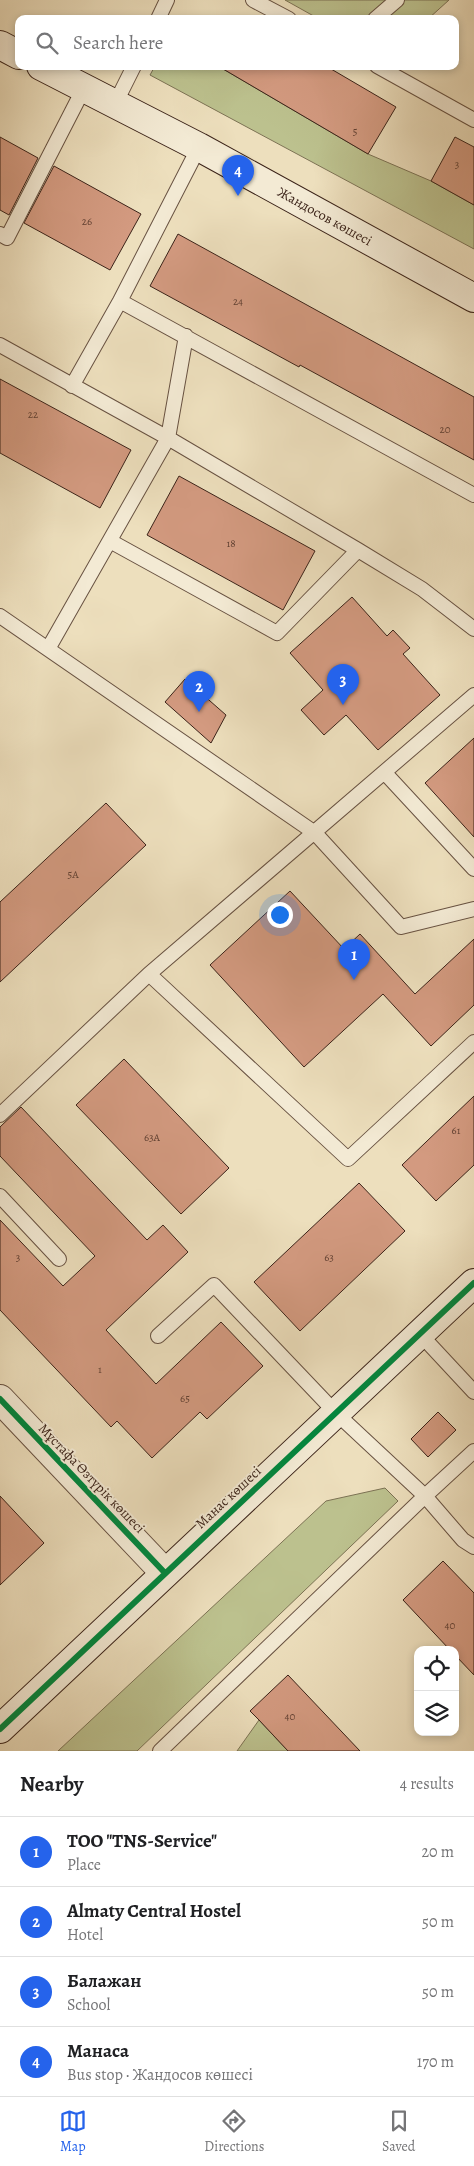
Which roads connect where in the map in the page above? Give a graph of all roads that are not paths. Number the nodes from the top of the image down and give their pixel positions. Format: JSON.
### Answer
{"nodes":[{"id":1,"x":167,"y":0,"type":"edge"},
{"id":2,"x":253,"y":0,"type":"edge"},
{"id":3,"x":397,"y":0,"type":"edge"},
{"id":4,"x":160,"y":15,"type":"edge"},
{"id":5,"x":281,"y":15,"type":"edge"},
{"id":6,"x":380,"y":15,"type":"edge"},
{"id":7,"x":0,"y":45,"type":"edge"},
{"id":8,"x":15,"y":53,"type":"edge"},
{"id":9,"x":49,"y":70,"type":"edge"},
{"id":10,"x":132,"y":70,"type":"edge"},
{"id":11,"x":384,"y":70,"type":"edge"},
{"id":12,"x":84,"y":88,"type":"junction"},
{"id":13,"x":114,"y":104,"type":"junction"},
{"id":14,"x":474,"y":120,"type":"edge"},
{"id":15,"x":199,"y":147,"type":"junction"},
{"id":16,"x":0,"y":234,"type":"edge"},
{"id":17,"x":474,"y":298,"type":"edge"},
{"id":18,"x":120,"y":301,"type":"junction"},
{"id":19,"x":186,"y":336,"type":"junction"},
{"id":20,"x":0,"y":345,"type":"edge"},
{"id":21,"x":72,"y":386,"type":"junction"},
{"id":22,"x":168,"y":438,"type":"junction"},
{"id":23,"x":474,"y":495,"type":"edge"},
{"id":24,"x":110,"y":541,"type":"junction"},
{"id":25,"x":358,"y":550,"type":"junction"},
{"id":26,"x":0,"y":616,"type":"edge"},
{"id":27,"x":474,"y":629,"type":"edge"},
{"id":28,"x":48,"y":649,"type":"junction"},
{"id":29,"x":474,"y":695,"type":"edge"},
{"id":30,"x":385,"y":773,"type":"junction"},
{"id":31,"x":315,"y":833,"type":"junction"},
{"id":32,"x":474,"y":869,"type":"edge"},
{"id":33,"x":474,"y":909,"type":"edge"},
{"id":34,"x":149,"y":974,"type":"junction"},
{"id":35,"x":474,"y":1042,"type":"edge"},
{"id":36,"x":0,"y":1116,"type":"edge"},
{"id":37,"x":0,"y":1196,"type":"edge"},
{"id":38,"x":59,"y":1259,"type":"dead end"},
{"id":39,"x":474,"y":1283,"type":"edge"},
{"id":40,"x":420,"y":1334,"type":"junction"},
{"id":41,"x":158,"y":1336,"type":"dead end"},
{"id":42,"x":474,"y":1392,"type":"edge"},
{"id":43,"x":0,"y":1399,"type":"edge"},
{"id":44,"x":336,"y":1413,"type":"junction"},
{"id":45,"x":474,"y":1451,"type":"edge"},
{"id":46,"x":425,"y":1496,"type":"junction"},
{"id":47,"x":474,"y":1547,"type":"edge"},
{"id":48,"x":165,"y":1574,"type":"junction"},
{"id":49,"x":0,"y":1728,"type":"edge"},
{"id":50,"x":160,"y":1751,"type":"edge"}],
"edges":[{"from":1,"to":4,"type":"lane"},
{"from":2,"to":5,"type":"lane"},
{"from":3,"to":6,"type":"lane"},
{"from":7,"to":8,"type":"street"},
{"from":9,"to":12,"type":"street","name":"Жандосов көшесі"},
{"from":10,"to":13,"type":"lane"},
{"from":11,"to":14,"type":"lane"},
{"from":12,"to":13,"type":"street","name":"Жандосов көшесі"},
{"from":12,"to":16,"type":"lane"},
{"from":13,"to":15,"type":"street","name":"Жандосов көшесі"},
{"from":15,"to":17,"type":"street","name":"Жандосов көшесі"},
{"from":15,"to":18,"type":"lane"},
{"from":18,"to":19,"type":"lane"},
{"from":18,"to":21,"type":"lane"},
{"from":19,"to":22,"type":"lane"},
{"from":19,"to":23,"type":"lane"},
{"from":20,"to":21,"type":"lane"},
{"from":21,"to":22,"type":"lane"},
{"from":22,"to":24,"type":"lane"},
{"from":22,"to":25,"type":"lane"},
{"from":24,"to":25,"type":"lane"},
{"from":24,"to":28,"type":"lane"},
{"from":25,"to":27,"type":"lane"},
{"from":26,"to":28,"type":"lane"},
{"from":28,"to":31,"type":"lane"},
{"from":29,"to":30,"type":"lane"},
{"from":30,"to":31,"type":"lane"},
{"from":30,"to":32,"type":"lane"},
{"from":31,"to":33,"type":"lane"},
{"from":31,"to":34,"type":"lane"},
{"from":34,"to":35,"type":"lane"},
{"from":34,"to":36,"type":"lane"},
{"from":37,"to":38,"type":"lane"},
{"from":39,"to":40,"type":"street","name":"Манас көшесі"},
{"from":40,"to":42,"type":"lane"},
{"from":40,"to":44,"type":"street","name":"Манас көшесі"},
{"from":41,"to":44,"type":"lane"},
{"from":43,"to":48,"type":"street","name":"Мұстафа Өзтүрік көшесі"},
{"from":44,"to":46,"type":"lane"},
{"from":44,"to":48,"type":"street","name":"Манас көшесі"},
{"from":45,"to":46,"type":"lane"},
{"from":46,"to":47,"type":"lane"},
{"from":46,"to":50,"type":"lane"},
{"from":48,"to":49,"type":"street","name":"Манас көшесі"}]}
